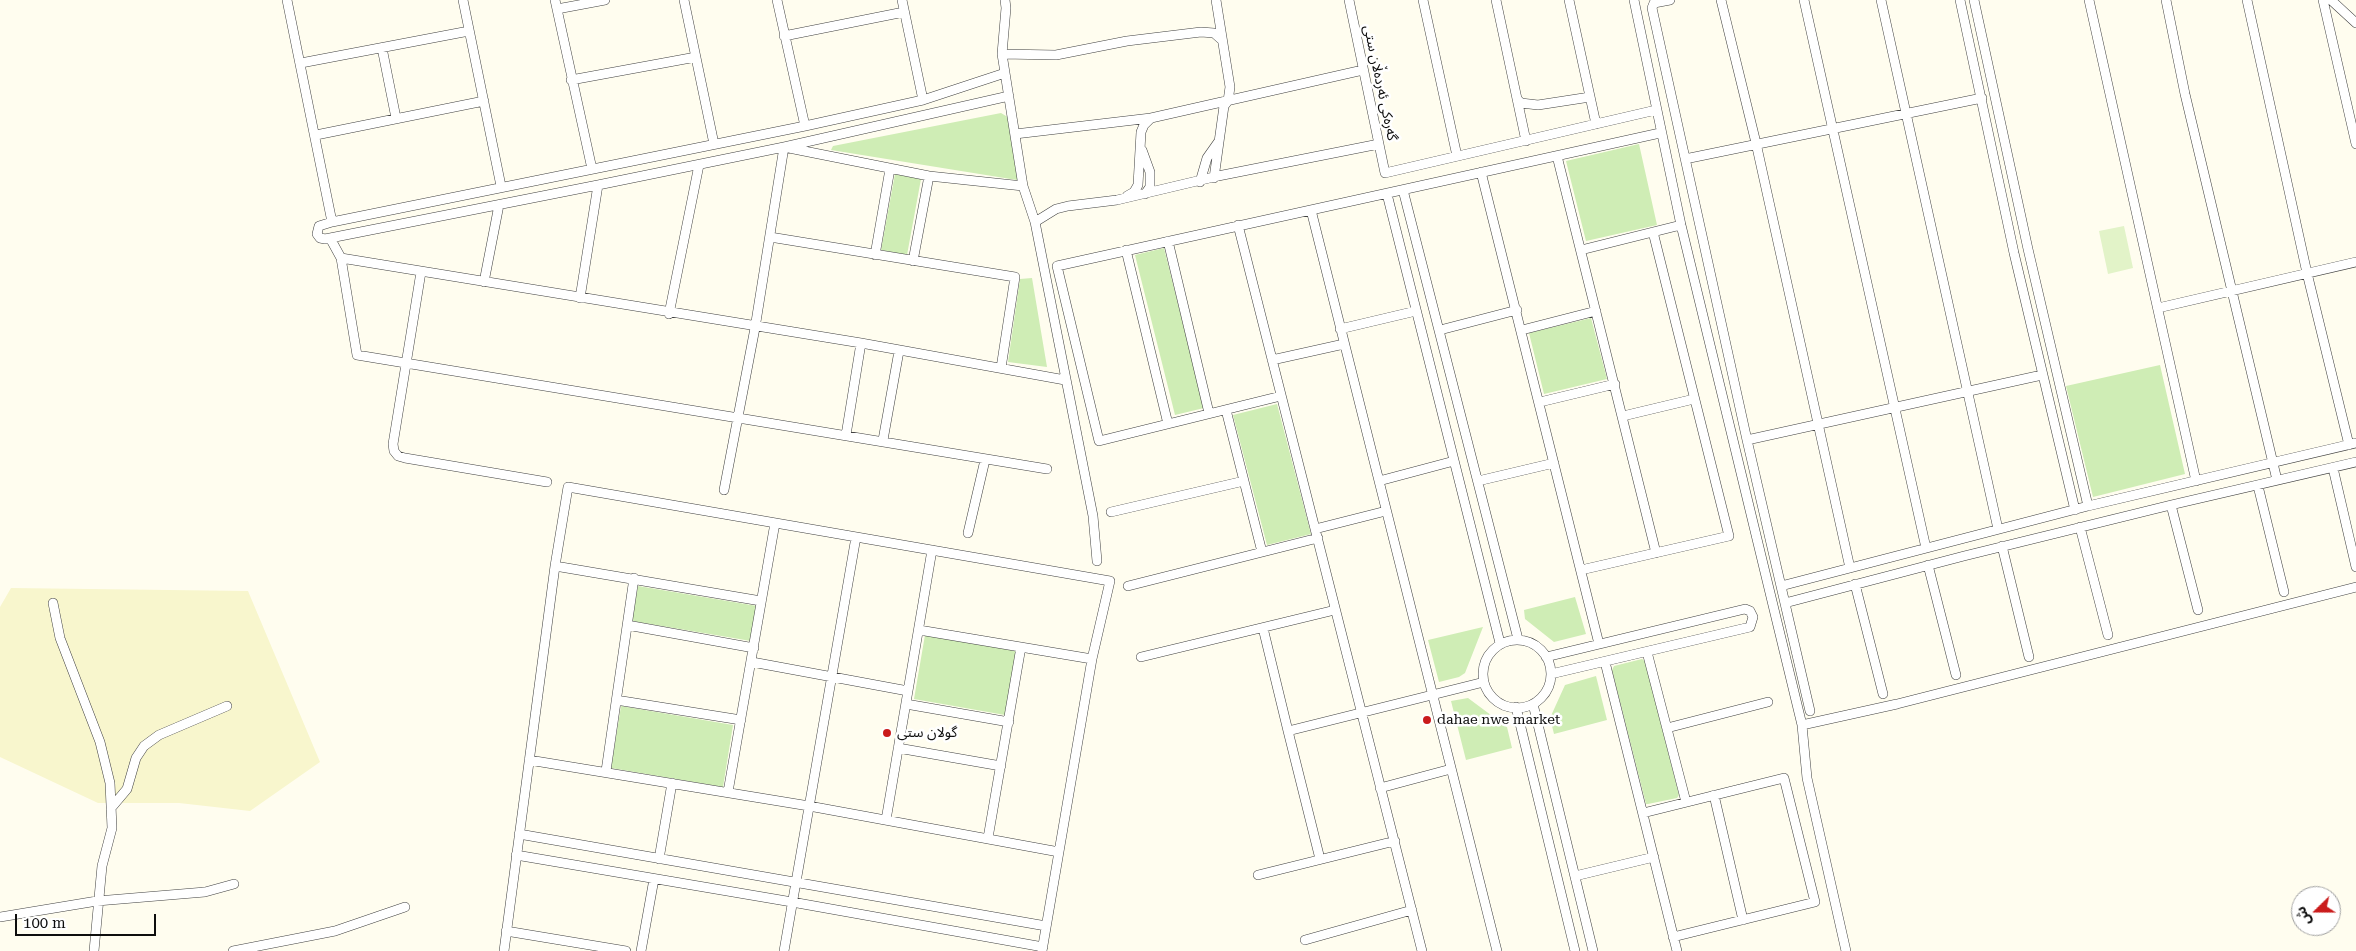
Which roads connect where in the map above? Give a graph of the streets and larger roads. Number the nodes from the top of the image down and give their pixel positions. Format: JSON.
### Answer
{"nodes":[{"id":1,"x":287,"y":0,"type":"edge"},
{"id":2,"x":463,"y":0,"type":"edge"},
{"id":3,"x":605,"y":0,"type":"edge"},
{"id":4,"x":684,"y":0,"type":"edge"},
{"id":5,"x":777,"y":0,"type":"edge"},
{"id":6,"x":902,"y":0,"type":"edge"},
{"id":7,"x":1005,"y":0,"type":"edge"},
{"id":8,"x":1216,"y":0,"type":"edge"},
{"id":9,"x":1349,"y":0,"type":"edge"},
{"id":10,"x":1423,"y":0,"type":"edge"},
{"id":11,"x":1496,"y":0,"type":"edge"},
{"id":12,"x":1569,"y":0,"type":"edge"},
{"id":13,"x":1634,"y":0,"type":"edge"},
{"id":14,"x":1670,"y":0,"type":"edge"},
{"id":15,"x":1721,"y":0,"type":"edge"},
{"id":16,"x":1804,"y":0,"type":"edge"},
{"id":17,"x":1881,"y":0,"type":"edge"},
{"id":18,"x":1960,"y":0,"type":"edge"},
{"id":19,"x":1974,"y":0,"type":"edge"},
{"id":20,"x":2089,"y":0,"type":"edge"},
{"id":21,"x":2166,"y":0,"type":"edge"},
{"id":22,"x":2247,"y":0,"type":"edge"},
{"id":23,"x":2323,"y":0,"type":"edge"},
{"id":24,"x":2331,"y":0,"type":"edge"},
{"id":25,"x":556,"y":4,"type":"edge"},
{"id":26,"x":1651,"y":4,"type":"edge"},
{"id":27,"x":904,"y":12,"type":"junction"},
{"id":28,"x":2356,"y":23,"type":"edge"},
{"id":29,"x":469,"y":31,"type":"junction"},
{"id":30,"x":784,"y":36,"type":"junction"},
{"id":31,"x":1222,"y":40,"type":"junction"},
{"id":32,"x":382,"y":48,"type":"junction"},
{"id":33,"x":1002,"y":54,"type":"junction"},
{"id":34,"x":696,"y":57,"type":"junction"},
{"id":35,"x":301,"y":64,"type":"junction"},
{"id":36,"x":1363,"y":70,"type":"junction"},
{"id":37,"x":1005,"y":73,"type":"junction"},
{"id":38,"x":571,"y":80,"type":"junction"},
{"id":39,"x":1009,"y":96,"type":"junction"},
{"id":40,"x":1590,"y":97,"type":"junction"},
{"id":41,"x":1982,"y":98,"type":"junction"},
{"id":42,"x":1517,"y":99,"type":"junction"},
{"id":43,"x":923,"y":100,"type":"junction"},
{"id":44,"x":484,"y":102,"type":"junction"},
{"id":45,"x":1228,"y":102,"type":"junction"},
{"id":46,"x":1656,"y":110,"type":"junction"},
{"id":47,"x":1905,"y":114,"type":"junction"},
{"id":48,"x":396,"y":118,"type":"junction"},
{"id":49,"x":1151,"y":118,"type":"junction"},
{"id":50,"x":1596,"y":124,"type":"junction"},
{"id":51,"x":805,"y":126,"type":"junction"},
{"id":52,"x":1832,"y":128,"type":"junction"},
{"id":53,"x":1660,"y":133,"type":"junction"},
{"id":54,"x":1015,"y":134,"type":"junction"},
{"id":55,"x":316,"y":135,"type":"junction"},
{"id":56,"x":1220,"y":139,"type":"junction"},
{"id":57,"x":1526,"y":141,"type":"junction"},
{"id":58,"x":1756,"y":143,"type":"junction"},
{"id":59,"x":714,"y":144,"type":"junction"},
{"id":60,"x":1379,"y":144,"type":"junction"},
{"id":61,"x":2356,"y":144,"type":"edge"},
{"id":62,"x":784,"y":147,"type":"junction"},
{"id":63,"x":1142,"y":150,"type":"junction"},
{"id":64,"x":1457,"y":156,"type":"junction"},
{"id":65,"x":1557,"y":156,"type":"junction"},
{"id":66,"x":1685,"y":159,"type":"junction"},
{"id":67,"x":637,"y":160,"type":"junction"},
{"id":68,"x":699,"y":165,"type":"junction"},
{"id":69,"x":592,"y":169,"type":"junction"},
{"id":70,"x":890,"y":169,"type":"junction"},
{"id":71,"x":1481,"y":172,"type":"junction"},
{"id":72,"x":929,"y":176,"type":"junction"},
{"id":73,"x":640,"y":177,"type":"junction"},
{"id":74,"x":1214,"y":178,"type":"junction"},
{"id":75,"x":1200,"y":182,"type":"junction"},
{"id":76,"x":598,"y":185,"type":"junction"},
{"id":77,"x":501,"y":186,"type":"junction"},
{"id":78,"x":1023,"y":186,"type":"junction"},
{"id":79,"x":1403,"y":190,"type":"junction"},
{"id":80,"x":1145,"y":194,"type":"junction"},
{"id":81,"x":1386,"y":194,"type":"junction"},
{"id":82,"x":1123,"y":199,"type":"junction"},
{"id":83,"x":499,"y":204,"type":"junction"},
{"id":84,"x":1311,"y":210,"type":"junction"},
{"id":85,"x":332,"y":222,"type":"junction"},
{"id":86,"x":1034,"y":222,"type":"junction"},
{"id":87,"x":1238,"y":225,"type":"junction"},
{"id":88,"x":1681,"y":225,"type":"junction"},
{"id":89,"x":1654,"y":232,"type":"junction"},
{"id":90,"x":770,"y":237,"type":"junction"},
{"id":91,"x":330,"y":238,"type":"junction"},
{"id":92,"x":1168,"y":241,"type":"junction"},
{"id":93,"x":2028,"y":249,"type":"junction"},
{"id":94,"x":1126,"y":250,"type":"junction"},
{"id":95,"x":1580,"y":250,"type":"junction"},
{"id":96,"x":2014,"y":253,"type":"junction"},
{"id":97,"x":874,"y":255,"type":"junction"},
{"id":98,"x":341,"y":258,"type":"junction"},
{"id":99,"x":913,"y":261,"type":"junction"},
{"id":100,"x":2356,"y":262,"type":"edge"},
{"id":101,"x":421,"y":272,"type":"junction"},
{"id":102,"x":2307,"y":273,"type":"junction"},
{"id":103,"x":484,"y":282,"type":"junction"},
{"id":104,"x":2232,"y":290,"type":"junction"},
{"id":105,"x":580,"y":298,"type":"junction"},
{"id":106,"x":2158,"y":308,"type":"junction"},
{"id":107,"x":1517,"y":310,"type":"junction"},
{"id":108,"x":1416,"y":311,"type":"junction"},
{"id":109,"x":1596,"y":311,"type":"junction"},
{"id":110,"x":669,"y":314,"type":"junction"},
{"id":111,"x":755,"y":328,"type":"junction"},
{"id":112,"x":1340,"y":329,"type":"junction"},
{"id":113,"x":1440,"y":330,"type":"junction"},
{"id":114,"x":1522,"y":330,"type":"junction"},
{"id":115,"x":861,"y":343,"type":"junction"},
{"id":116,"x":1344,"y":344,"type":"junction"},
{"id":117,"x":899,"y":351,"type":"junction"},
{"id":118,"x":1272,"y":360,"type":"junction"},
{"id":119,"x":407,"y":364,"type":"junction"},
{"id":120,"x":1001,"y":368,"type":"junction"},
{"id":121,"x":2042,"y":375,"type":"junction"},
{"id":122,"x":1065,"y":380,"type":"junction"},
{"id":123,"x":1615,"y":384,"type":"junction"},
{"id":124,"x":1967,"y":391,"type":"junction"},
{"id":125,"x":1281,"y":396,"type":"junction"},
{"id":126,"x":1694,"y":399,"type":"junction"},
{"id":127,"x":1540,"y":402,"type":"junction"},
{"id":128,"x":1893,"y":408,"type":"junction"},
{"id":129,"x":1226,"y":410,"type":"junction"},
{"id":130,"x":1210,"y":413,"type":"junction"},
{"id":131,"x":1623,"y":416,"type":"junction"},
{"id":132,"x":737,"y":418,"type":"junction"},
{"id":133,"x":1168,"y":424,"type":"junction"},
{"id":134,"x":1819,"y":424,"type":"junction"},
{"id":135,"x":846,"y":435,"type":"junction"},
{"id":136,"x":883,"y":440,"type":"junction"},
{"id":137,"x":1747,"y":440,"type":"junction"},
{"id":138,"x":2353,"y":444,"type":"edge"},
{"id":139,"x":985,"y":460,"type":"junction"},
{"id":140,"x":1454,"y":461,"type":"junction"},
{"id":141,"x":2356,"y":462,"type":"edge"},
{"id":142,"x":1554,"y":463,"type":"junction"},
{"id":143,"x":2274,"y":463,"type":"junction"},
{"id":144,"x":2333,"y":468,"type":"junction"},
{"id":145,"x":1047,"y":469,"type":"dead end"},
{"id":146,"x":2278,"y":480,"type":"junction"},
{"id":147,"x":1244,"y":481,"type":"junction"},
{"id":148,"x":1378,"y":481,"type":"junction"},
{"id":149,"x":1478,"y":481,"type":"junction"},
{"id":150,"x":2196,"y":481,"type":"junction"},
{"id":151,"x":548,"y":482,"type":"dead end"},
{"id":152,"x":2258,"y":486,"type":"junction"},
{"id":153,"x":724,"y":490,"type":"dead end"},
{"id":154,"x":2171,"y":505,"type":"junction"},
{"id":155,"x":2088,"y":506,"type":"junction"},
{"id":156,"x":1386,"y":510,"type":"junction"},
{"id":157,"x":2074,"y":510,"type":"junction"},
{"id":158,"x":1111,"y":512,"type":"dead end"},
{"id":159,"x":775,"y":523,"type":"junction"},
{"id":160,"x":2080,"y":527,"type":"junction"},
{"id":161,"x":1998,"y":529,"type":"junction"},
{"id":162,"x":968,"y":533,"type":"dead end"},
{"id":163,"x":1317,"y":533,"type":"junction"},
{"id":164,"x":856,"y":537,"type":"junction"},
{"id":165,"x":1960,"y":540,"type":"junction"},
{"id":166,"x":2002,"y":546,"type":"junction"},
{"id":167,"x":1926,"y":548,"type":"junction"},
{"id":168,"x":932,"y":550,"type":"junction"},
{"id":169,"x":1262,"y":552,"type":"junction"},
{"id":170,"x":1656,"y":553,"type":"junction"},
{"id":171,"x":1964,"y":556,"type":"junction"},
{"id":172,"x":1097,"y":561,"type":"dead end"},
{"id":173,"x":1928,"y":565,"type":"junction"},
{"id":174,"x":555,"y":566,"type":"junction"},
{"id":175,"x":2356,"y":567,"type":"edge"},
{"id":176,"x":1850,"y":568,"type":"junction"},
{"id":177,"x":1581,"y":570,"type":"junction"},
{"id":178,"x":634,"y":578,"type":"junction"},
{"id":179,"x":1855,"y":584,"type":"junction"},
{"id":180,"x":1128,"y":586,"type":"dead end"},
{"id":181,"x":1781,"y":586,"type":"junction"},
{"id":182,"x":2356,"y":587,"type":"edge"},
{"id":183,"x":2284,"y":592,"type":"dead end"},
{"id":184,"x":762,"y":601,"type":"junction"},
{"id":185,"x":53,"y":603,"type":"dead end"},
{"id":186,"x":1785,"y":603,"type":"junction"},
{"id":187,"x":1335,"y":610,"type":"junction"},
{"id":188,"x":2198,"y":610,"type":"dead end"},
{"id":189,"x":627,"y":625,"type":"junction"},
{"id":190,"x":1263,"y":628,"type":"junction"},
{"id":191,"x":919,"y":630,"type":"junction"},
{"id":192,"x":2108,"y":635,"type":"dead end"},
{"id":193,"x":1518,"y":640,"type":"junction"},
{"id":194,"x":1500,"y":643,"type":"junction"},
{"id":195,"x":1599,"y":644,"type":"junction"},
{"id":196,"x":1021,"y":647,"type":"junction"},
{"id":197,"x":754,"y":648,"type":"junction"},
{"id":198,"x":1647,"y":652,"type":"junction"},
{"id":199,"x":1141,"y":657,"type":"dead end"},
{"id":200,"x":1546,"y":657,"type":"junction"},
{"id":201,"x":2029,"y":657,"type":"dead end"},
{"id":202,"x":1092,"y":659,"type":"junction"},
{"id":203,"x":752,"y":662,"type":"junction"},
{"id":204,"x":1604,"y":662,"type":"junction"},
{"id":205,"x":1552,"y":674,"type":"junction"},
{"id":206,"x":1956,"y":675,"type":"dead end"},
{"id":207,"x":832,"y":676,"type":"junction"},
{"id":208,"x":1484,"y":682,"type":"junction"},
{"id":209,"x":908,"y":691,"type":"junction"},
{"id":210,"x":1883,"y":694,"type":"dead end"},
{"id":211,"x":1432,"y":695,"type":"junction"},
{"id":212,"x":616,"y":700,"type":"junction"},
{"id":213,"x":1768,"y":702,"type":"dead end"},
{"id":214,"x":906,"y":704,"type":"junction"},
{"id":215,"x":1533,"y":704,"type":"junction"},
{"id":216,"x":227,"y":706,"type":"dead end"},
{"id":217,"x":1516,"y":707,"type":"junction"},
{"id":218,"x":1810,"y":711,"type":"dead end"},
{"id":219,"x":1361,"y":712,"type":"junction"},
{"id":220,"x":741,"y":720,"type":"junction"},
{"id":221,"x":1009,"y":722,"type":"junction"},
{"id":222,"x":1802,"y":725,"type":"junction"},
{"id":223,"x":1667,"y":728,"type":"junction"},
{"id":224,"x":1288,"y":730,"type":"junction"},
{"id":225,"x":898,"y":748,"type":"junction"},
{"id":226,"x":529,"y":760,"type":"junction"},
{"id":227,"x":1001,"y":766,"type":"junction"},
{"id":228,"x":1451,"y":769,"type":"junction"},
{"id":229,"x":606,"y":771,"type":"junction"},
{"id":230,"x":672,"y":783,"type":"junction"},
{"id":231,"x":1380,"y":788,"type":"junction"},
{"id":232,"x":728,"y":792,"type":"junction"},
{"id":233,"x":1714,"y":795,"type":"junction"},
{"id":234,"x":1686,"y":802,"type":"junction"},
{"id":235,"x":809,"y":806,"type":"junction"},
{"id":236,"x":111,"y":808,"type":"junction"},
{"id":237,"x":1643,"y":813,"type":"junction"},
{"id":238,"x":886,"y":820,"type":"junction"},
{"id":239,"x":519,"y":834,"type":"junction"},
{"id":240,"x":988,"y":838,"type":"junction"},
{"id":241,"x":1394,"y":841,"type":"junction"},
{"id":242,"x":1059,"y":852,"type":"junction"},
{"id":243,"x":516,"y":855,"type":"junction"},
{"id":244,"x":1654,"y":857,"type":"junction"},
{"id":245,"x":659,"y":859,"type":"junction"},
{"id":246,"x":1320,"y":859,"type":"junction"},
{"id":247,"x":1258,"y":875,"type":"dead end"},
{"id":248,"x":1575,"y":876,"type":"junction"},
{"id":249,"x":654,"y":879,"type":"junction"},
{"id":250,"x":796,"y":882,"type":"junction"},
{"id":251,"x":234,"y":884,"type":"dead end"},
{"id":252,"x":97,"y":901,"type":"junction"},
{"id":253,"x":792,"y":902,"type":"junction"},
{"id":254,"x":405,"y":907,"type":"dead end"},
{"id":255,"x":1412,"y":910,"type":"junction"},
{"id":256,"x":0,"y":917,"type":"edge"},
{"id":257,"x":1743,"y":920,"type":"junction"},
{"id":258,"x":1046,"y":926,"type":"junction"},
{"id":259,"x":506,"y":930,"type":"junction"},
{"id":260,"x":1674,"y":936,"type":"junction"},
{"id":261,"x":1305,"y":940,"type":"dead end"},
{"id":262,"x":582,"y":947,"type":"edge"},
{"id":263,"x":1043,"y":949,"type":"edge"},
{"id":264,"x":94,"y":951,"type":"edge"},
{"id":265,"x":233,"y":951,"type":"edge"},
{"id":266,"x":504,"y":951,"type":"edge"},
{"id":267,"x":626,"y":951,"type":"edge"},
{"id":268,"x":641,"y":951,"type":"edge"},
{"id":269,"x":784,"y":951,"type":"edge"},
{"id":270,"x":1422,"y":951,"type":"edge"},
{"id":271,"x":1497,"y":951,"type":"edge"},
{"id":272,"x":1575,"y":951,"type":"edge"},
{"id":273,"x":1593,"y":951,"type":"edge"},
{"id":274,"x":1677,"y":951,"type":"edge"},
{"id":275,"x":1846,"y":951,"type":"edge"}],
"edges":[{"from":1,"to":35,"type":"street"},
{"from":2,"to":29,"type":"street"},
{"from":3,"to":25,"type":"street"},
{"from":4,"to":34,"type":"street"},
{"from":5,"to":30,"type":"street"},
{"from":6,"to":27,"type":"street"},
{"from":7,"to":33,"type":"street"},
{"from":8,"to":31,"type":"street"},
{"from":9,"to":36,"type":"street","name":"گەرەکی ئەردەڵان ستی"},
{"from":10,"to":64,"type":"street"},
{"from":11,"to":42,"type":"street"},
{"from":12,"to":40,"type":"street"},
{"from":13,"to":46,"type":"street"},
{"from":14,"to":26,"type":"street"},
{"from":15,"to":58,"type":"street"},
{"from":16,"to":52,"type":"street"},
{"from":17,"to":47,"type":"street"},
{"from":18,"to":41,"type":"street"},
{"from":19,"to":93,"type":"street"},
{"from":20,"to":106,"type":"street"},
{"from":21,"to":104,"type":"street"},
{"from":22,"to":102,"type":"street"},
{"from":23,"to":61,"type":"street"},
{"from":24,"to":28,"type":"street"},
{"from":25,"to":38,"type":"street"},
{"from":26,"to":66,"type":"street"},
{"from":27,"to":30,"type":"street"},
{"from":27,"to":43,"type":"street"},
{"from":29,"to":32,"type":"street"},
{"from":29,"to":44,"type":"street"},
{"from":30,"to":51,"type":"street"},
{"from":31,"to":33,"type":"street"},
{"from":31,"to":45,"type":"street"},
{"from":32,"to":35,"type":"street"},
{"from":32,"to":48,"type":"street"},
{"from":33,"to":37,"type":"street"},
{"from":34,"to":38,"type":"street"},
{"from":34,"to":59,"type":"street"},
{"from":35,"to":55,"type":"street"},
{"from":36,"to":45,"type":"street"},
{"from":36,"to":60,"type":"street","name":"گەرەکی ئەردەڵان ستی"},
{"from":37,"to":39,"type":"street"},
{"from":37,"to":43,"type":"street"},
{"from":38,"to":69,"type":"street"},
{"from":39,"to":54,"type":"street"},
{"from":39,"to":62,"type":"street"},
{"from":40,"to":42,"type":"street"},
{"from":40,"to":50,"type":"street"},
{"from":41,"to":47,"type":"street"},
{"from":41,"to":96,"type":"street"},
{"from":42,"to":57,"type":"street"},
{"from":43,"to":51,"type":"street"},
{"from":44,"to":48,"type":"street"},
{"from":44,"to":77,"type":"street"},
{"from":45,"to":49,"type":"street"},
{"from":45,"to":56,"type":"street"},
{"from":46,"to":50,"type":"street"},
{"from":46,"to":53,"type":"street"},
{"from":47,"to":52,"type":"street"},
{"from":47,"to":124,"type":"street"},
{"from":48,"to":55,"type":"street"},
{"from":49,"to":54,"type":"street"},
{"from":49,"to":63,"type":"street"},
{"from":50,"to":57,"type":"street"},
{"from":51,"to":59,"type":"street"},
{"from":52,"to":58,"type":"street"},
{"from":52,"to":128,"type":"street"},
{"from":53,"to":65,"type":"street"},
{"from":53,"to":88,"type":"street"},
{"from":54,"to":78,"type":"street"},
{"from":55,"to":85,"type":"street"},
{"from":56,"to":74,"type":"street"},
{"from":56,"to":75,"type":"street"},
{"from":57,"to":64,"type":"street"},
{"from":58,"to":66,"type":"street"},
{"from":58,"to":134,"type":"street"},
{"from":59,"to":67,"type":"street"},
{"from":60,"to":64,"type":"street","name":"گەرەکی ئەردەڵان ستی"},
{"from":60,"to":74,"type":"street"},
{"from":62,"to":68,"type":"street"},
{"from":62,"to":70,"type":"street"},
{"from":62,"to":90,"type":"street"},
{"from":63,"to":80,"type":"street"},
{"from":63,"to":82,"type":"street"},
{"from":65,"to":71,"type":"street"},
{"from":65,"to":95,"type":"street"},
{"from":66,"to":137,"type":"street"},
{"from":67,"to":69,"type":"street"},
{"from":67,"to":73,"type":"street"},
{"from":68,"to":73,"type":"street"},
{"from":68,"to":110,"type":"street"},
{"from":69,"to":77,"type":"street"},
{"from":70,"to":72,"type":"street"},
{"from":70,"to":97,"type":"street"},
{"from":71,"to":79,"type":"street"},
{"from":71,"to":107,"type":"street"},
{"from":72,"to":78,"type":"street"},
{"from":72,"to":99,"type":"street"},
{"from":73,"to":76,"type":"street"},
{"from":74,"to":75,"type":"street"},
{"from":75,"to":80,"type":"street"},
{"from":76,"to":83,"type":"street"},
{"from":76,"to":105,"type":"street"},
{"from":77,"to":85,"type":"street"},
{"from":78,"to":86,"type":"street"},
{"from":79,"to":81,"type":"street"},
{"from":79,"to":113,"type":"street"},
{"from":80,"to":82,"type":"street"},
{"from":81,"to":84,"type":"street"},
{"from":81,"to":108,"type":"street"},
{"from":82,"to":86,"type":"street"},
{"from":83,"to":91,"type":"street"},
{"from":83,"to":103,"type":"street"},
{"from":84,"to":87,"type":"street"},
{"from":84,"to":112,"type":"street"},
{"from":85,"to":91,"type":"street"},
{"from":86,"to":122,"type":"street"},
{"from":87,"to":92,"type":"street"},
{"from":87,"to":118,"type":"street"},
{"from":88,"to":89,"type":"street"},
{"from":88,"to":222,"type":"street"},
{"from":89,"to":95,"type":"street"},
{"from":89,"to":126,"type":"street"},
{"from":90,"to":97,"type":"street"},
{"from":90,"to":111,"type":"street"},
{"from":91,"to":98,"type":"street"},
{"from":92,"to":94,"type":"street"},
{"from":92,"to":130,"type":"street"},
{"from":93,"to":96,"type":"street"},
{"from":93,"to":155,"type":"street"},
{"from":94,"to":133,"type":"street"},
{"from":94,"to":133,"type":"street"},
{"from":95,"to":109,"type":"street"},
{"from":96,"to":121,"type":"street"},
{"from":97,"to":99,"type":"street"},
{"from":98,"to":101,"type":"street"},
{"from":98,"to":119,"type":"street"},
{"from":99,"to":120,"type":"street"},
{"from":100,"to":102,"type":"street"},
{"from":101,"to":103,"type":"street"},
{"from":101,"to":119,"type":"street"},
{"from":102,"to":104,"type":"street"},
{"from":102,"to":138,"type":"street"},
{"from":103,"to":105,"type":"street"},
{"from":104,"to":106,"type":"street"},
{"from":104,"to":143,"type":"street"},
{"from":105,"to":110,"type":"street"},
{"from":106,"to":150,"type":"street"},
{"from":107,"to":113,"type":"street"},
{"from":107,"to":114,"type":"street"},
{"from":108,"to":112,"type":"street"},
{"from":108,"to":140,"type":"street"},
{"from":109,"to":114,"type":"street"},
{"from":109,"to":123,"type":"street"},
{"from":110,"to":111,"type":"street"},
{"from":111,"to":115,"type":"street"},
{"from":111,"to":132,"type":"street"},
{"from":112,"to":116,"type":"street"},
{"from":113,"to":149,"type":"street"},
{"from":114,"to":127,"type":"street"},
{"from":115,"to":117,"type":"street"},
{"from":115,"to":135,"type":"street"},
{"from":116,"to":118,"type":"street"},
{"from":116,"to":148,"type":"street"},
{"from":117,"to":120,"type":"street"},
{"from":117,"to":136,"type":"street"},
{"from":118,"to":125,"type":"street"},
{"from":119,"to":132,"type":"street"},
{"from":119,"to":151,"type":"street"},
{"from":120,"to":122,"type":"street"},
{"from":121,"to":124,"type":"street"},
{"from":121,"to":157,"type":"street"},
{"from":122,"to":172,"type":"street"},
{"from":123,"to":127,"type":"street"},
{"from":123,"to":131,"type":"street"},
{"from":124,"to":128,"type":"street"},
{"from":124,"to":161,"type":"street"},
{"from":125,"to":129,"type":"street"},
{"from":125,"to":163,"type":"street"},
{"from":126,"to":131,"type":"street"},
{"from":126,"to":170,"type":"street"},
{"from":127,"to":142,"type":"street"},
{"from":128,"to":134,"type":"street"},
{"from":128,"to":167,"type":"street"},
{"from":129,"to":130,"type":"street"},
{"from":129,"to":147,"type":"street"},
{"from":130,"to":133,"type":"street"},
{"from":131,"to":170,"type":"street"},
{"from":132,"to":135,"type":"street"},
{"from":132,"to":153,"type":"street"},
{"from":134,"to":137,"type":"street"},
{"from":134,"to":176,"type":"street"},
{"from":135,"to":136,"type":"street"},
{"from":136,"to":139,"type":"street"},
{"from":137,"to":181,"type":"street"},
{"from":138,"to":143,"type":"street"},
{"from":139,"to":145,"type":"street"},
{"from":139,"to":162,"type":"street"},
{"from":140,"to":148,"type":"street"},
{"from":140,"to":194,"type":"street"},
{"from":141,"to":144,"type":"street"},
{"from":142,"to":149,"type":"street"},
{"from":142,"to":177,"type":"street"},
{"from":143,"to":146,"type":"street"},
{"from":143,"to":150,"type":"street"},
{"from":144,"to":146,"type":"street"},
{"from":144,"to":175,"type":"street"},
{"from":146,"to":152,"type":"street"},
{"from":147,"to":158,"type":"street"},
{"from":147,"to":169,"type":"street"},
{"from":148,"to":156,"type":"street"},
{"from":149,"to":193,"type":"street"},
{"from":150,"to":155,"type":"street"},
{"from":152,"to":154,"type":"street"},
{"from":152,"to":183,"type":"street"},
{"from":154,"to":160,"type":"street"},
{"from":154,"to":188,"type":"street"},
{"from":155,"to":157,"type":"street"},
{"from":156,"to":163,"type":"street"},
{"from":156,"to":211,"type":"street"},
{"from":157,"to":161,"type":"street"},
{"from":159,"to":164,"type":"street"},
{"from":159,"to":174,"type":"street"},
{"from":159,"to":184,"type":"street"},
{"from":160,"to":166,"type":"street"},
{"from":160,"to":192,"type":"street"},
{"from":161,"to":165,"type":"street"},
{"from":163,"to":169,"type":"street"},
{"from":163,"to":187,"type":"street"},
{"from":164,"to":168,"type":"street"},
{"from":164,"to":207,"type":"street"},
{"from":165,"to":167,"type":"street"},
{"from":165,"to":171,"type":"street"},
{"from":166,"to":171,"type":"street"},
{"from":166,"to":201,"type":"street"},
{"from":167,"to":176,"type":"street"},
{"from":168,"to":191,"type":"street"},
{"from":168,"to":202,"type":"street"},
{"from":169,"to":180,"type":"street"},
{"from":170,"to":177,"type":"street"},
{"from":171,"to":173,"type":"street"},
{"from":173,"to":179,"type":"street"},
{"from":173,"to":206,"type":"street"},
{"from":174,"to":178,"type":"street"},
{"from":174,"to":226,"type":"street"},
{"from":176,"to":181,"type":"street"},
{"from":177,"to":195,"type":"street"},
{"from":178,"to":184,"type":"street"},
{"from":178,"to":189,"type":"street"},
{"from":179,"to":186,"type":"street"},
{"from":179,"to":210,"type":"street"},
{"from":181,"to":186,"type":"street"},
{"from":182,"to":222,"type":"street"},
{"from":184,"to":197,"type":"street"},
{"from":185,"to":236,"type":"street"},
{"from":186,"to":218,"type":"street"},
{"from":187,"to":190,"type":"street"},
{"from":187,"to":219,"type":"street"},
{"from":189,"to":197,"type":"street"},
{"from":189,"to":212,"type":"street"},
{"from":190,"to":199,"type":"street"},
{"from":190,"to":224,"type":"street"},
{"from":191,"to":196,"type":"street"},
{"from":191,"to":209,"type":"street"},
{"from":193,"to":194,"type":"street"},
{"from":193,"to":200,"type":"street"},
{"from":194,"to":208,"type":"street"},
{"from":195,"to":198,"type":"street"},
{"from":195,"to":200,"type":"street"},
{"from":196,"to":202,"type":"street"},
{"from":196,"to":221,"type":"street"},
{"from":197,"to":203,"type":"street"},
{"from":198,"to":204,"type":"street"},
{"from":198,"to":223,"type":"street"},
{"from":200,"to":205,"type":"street"},
{"from":202,"to":242,"type":"street"},
{"from":203,"to":207,"type":"street"},
{"from":203,"to":220,"type":"street"},
{"from":204,"to":205,"type":"street"},
{"from":204,"to":237,"type":"street"},
{"from":205,"to":215,"type":"street"},
{"from":207,"to":209,"type":"street"},
{"from":207,"to":235,"type":"street"},
{"from":208,"to":211,"type":"street"},
{"from":208,"to":217,"type":"street"},
{"from":209,"to":214,"type":"street"},
{"from":211,"to":219,"type":"street"},
{"from":211,"to":228,"type":"street"},
{"from":212,"to":220,"type":"street"},
{"from":212,"to":229,"type":"street"},
{"from":213,"to":223,"type":"street"},
{"from":214,"to":221,"type":"street"},
{"from":214,"to":225,"type":"street"},
{"from":215,"to":217,"type":"street"},
{"from":215,"to":248,"type":"street"},
{"from":216,"to":236,"type":"street"},
{"from":217,"to":272,"type":"street"},
{"from":219,"to":224,"type":"street"},
{"from":219,"to":231,"type":"street"},
{"from":220,"to":232,"type":"street"},
{"from":221,"to":227,"type":"street"},
{"from":222,"to":275,"type":"street"},
{"from":223,"to":234,"type":"street"},
{"from":224,"to":246,"type":"street"},
{"from":225,"to":227,"type":"street"},
{"from":225,"to":238,"type":"street"},
{"from":226,"to":229,"type":"street"},
{"from":226,"to":239,"type":"street"},
{"from":227,"to":240,"type":"street"},
{"from":228,"to":231,"type":"street"},
{"from":228,"to":271,"type":"street"},
{"from":229,"to":230,"type":"street"},
{"from":230,"to":232,"type":"street"},
{"from":230,"to":245,"type":"street"},
{"from":231,"to":241,"type":"street"},
{"from":232,"to":235,"type":"street"},
{"from":233,"to":234,"type":"street"},
{"from":233,"to":257,"type":"street"},
{"from":233,"to":257,"type":"street"},
{"from":234,"to":237,"type":"street"},
{"from":235,"to":238,"type":"street"},
{"from":235,"to":250,"type":"street"},
{"from":236,"to":252,"type":"street"},
{"from":237,"to":244,"type":"street"},
{"from":238,"to":240,"type":"street"},
{"from":239,"to":243,"type":"street"},
{"from":239,"to":245,"type":"street"},
{"from":240,"to":242,"type":"street"},
{"from":241,"to":246,"type":"street"},
{"from":241,"to":255,"type":"street"},
{"from":242,"to":258,"type":"street"},
{"from":243,"to":249,"type":"street"},
{"from":243,"to":259,"type":"street"},
{"from":244,"to":248,"type":"street"},
{"from":244,"to":260,"type":"street"},
{"from":245,"to":250,"type":"street"},
{"from":246,"to":247,"type":"street"},
{"from":248,"to":273,"type":"street"},
{"from":249,"to":253,"type":"street"},
{"from":249,"to":268,"type":"street"},
{"from":250,"to":253,"type":"street"},
{"from":250,"to":258,"type":"street"},
{"from":251,"to":252,"type":"street"},
{"from":252,"to":256,"type":"street"},
{"from":252,"to":264,"type":"street"},
{"from":253,"to":263,"type":"street"},
{"from":253,"to":269,"type":"street"},
{"from":254,"to":265,"type":"street"},
{"from":255,"to":261,"type":"street"},
{"from":255,"to":270,"type":"street"},
{"from":257,"to":260,"type":"street"},
{"from":258,"to":263,"type":"street"},
{"from":259,"to":262,"type":"street"},
{"from":259,"to":266,"type":"street"},
{"from":260,"to":274,"type":"street"},
{"from":262,"to":267,"type":"street"}]}
